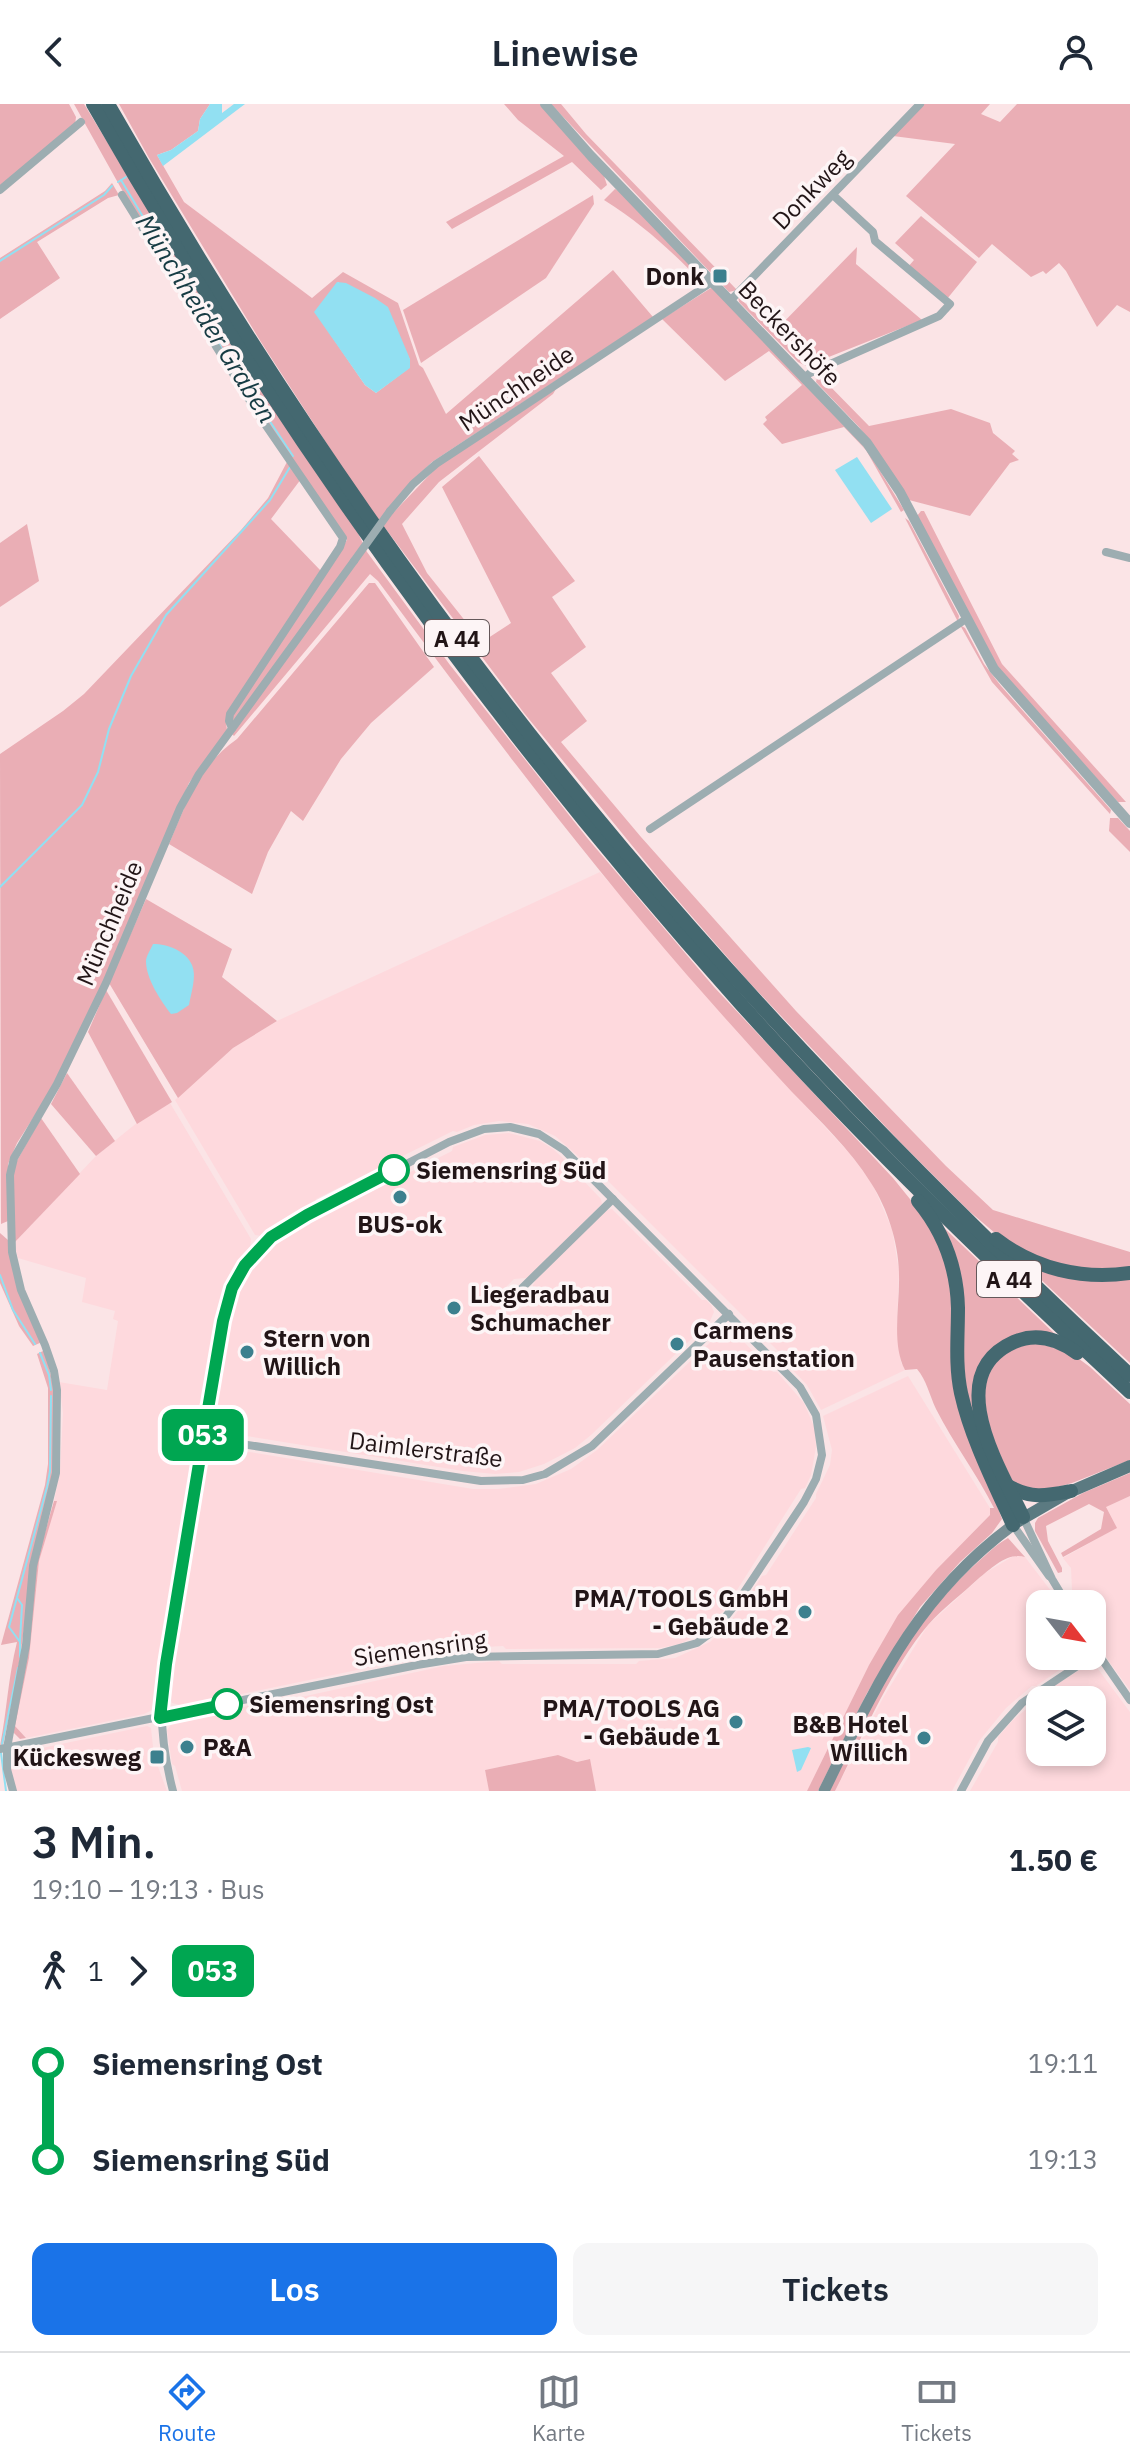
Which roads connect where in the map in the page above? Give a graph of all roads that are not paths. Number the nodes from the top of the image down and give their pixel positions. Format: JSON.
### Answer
{"nodes":[{"id":1,"x":93,"y":104,"type":"edge"},
{"id":2,"x":108,"y":104,"type":"edge"},
{"id":3,"x":545,"y":104,"type":"edge"},
{"id":4,"x":920,"y":104,"type":"edge"},
{"id":5,"x":81,"y":122,"type":"dead end"},
{"id":6,"x":132,"y":160,"type":"junction"},
{"id":7,"x":148,"y":186,"type":"junction"},
{"id":8,"x":0,"y":190,"type":"edge"},
{"id":9,"x":122,"y":195,"type":"dead end"},
{"id":10,"x":833,"y":195,"type":"junction"},
{"id":11,"x":715,"y":280,"type":"junction"},
{"id":12,"x":731,"y":300,"type":"junction"},
{"id":13,"x":805,"y":377,"type":"junction"},
{"id":14,"x":1106,"y":552,"type":"dead end"},
{"id":15,"x":1130,"y":558,"type":"edge"},
{"id":16,"x":966,"y":619,"type":"junction"},
{"id":17,"x":232,"y":728,"type":"junction"},
{"id":18,"x":1125,"y":810,"type":"edge"},
{"id":19,"x":1130,"y":823,"type":"edge"},
{"id":20,"x":650,"y":829,"type":"dead end"},
{"id":21,"x":891,"y":1162,"type":"junction"},
{"id":22,"x":929,"y":1182,"type":"junction"},
{"id":23,"x":613,"y":1199,"type":"junction"},
{"id":24,"x":1130,"y":1273,"type":"edge"},
{"id":25,"x":520,"y":1290,"type":"dead end"},
{"id":26,"x":729,"y":1314,"type":"junction"},
{"id":27,"x":1130,"y":1375,"type":"edge"},
{"id":28,"x":1130,"y":1395,"type":"edge"},
{"id":29,"x":203,"y":1438,"type":"junction"},
{"id":30,"x":1130,"y":1466,"type":"edge"},
{"id":31,"x":1008,"y":1485,"type":"junction"},
{"id":32,"x":1071,"y":1491,"type":"junction"},
{"id":33,"x":1018,"y":1521,"type":"junction"},
{"id":34,"x":1059,"y":1590,"type":"edge"},
{"id":35,"x":1106,"y":1666,"type":"edge"},
{"id":36,"x":1066,"y":1670,"type":"edge"},
{"id":37,"x":1130,"y":1700,"type":"edge"},
{"id":38,"x":160,"y":1718,"type":"junction"},
{"id":39,"x":3,"y":1748,"type":"edge"},
{"id":40,"x":13,"y":1791,"type":"edge"},
{"id":41,"x":173,"y":1791,"type":"edge"},
{"id":42,"x":824,"y":1791,"type":"edge"},
{"id":43,"x":961,"y":1791,"type":"edge"}],
"edges":[{"from":1,"to":6,"type":"highway","number":"A 44"},
{"from":2,"to":6,"type":"highway","number":"A 44"},
{"from":3,"to":11,"type":"street","name":"Beckershöfe"},
{"from":4,"to":10,"type":"street","name":"Donkweg"},
{"from":5,"to":8,"type":"street"},
{"from":6,"to":7,"type":"highway","number":"A 44"},
{"from":7,"to":21,"type":"highway","number":"A 44"},
{"from":7,"to":22,"type":"highway","number":"A 44"},
{"from":9,"to":17,"type":"street"},
{"from":10,"to":12,"type":"street","name":"Donkweg"},
{"from":10,"to":13,"type":"street"},
{"from":11,"to":12,"type":"street","name":"Beckershöfe"},
{"from":11,"to":17,"type":"street","name":"Münchheide","bridge":true},
{"from":12,"to":13,"type":"street","name":"Beckershöfe"},
{"from":13,"to":16,"type":"street","name":"Beckershöfe"},
{"from":14,"to":15,"type":"street"},
{"from":16,"to":18,"type":"street","name":"Beckershöfe"},
{"from":16,"to":20,"type":"street"},
{"from":17,"to":39,"type":"street","name":"Münchheide"},
{"from":18,"to":19,"type":"street","name":"Beckershöfe"},
{"from":21,"to":28,"type":"highway","number":"A 44"},
{"from":21,"to":33,"type":"highway"},
{"from":22,"to":24,"type":"highway"},
{"from":22,"to":27,"type":"highway","number":"A 44"},
{"from":23,"to":25,"type":"street"},
{"from":23,"to":26,"type":"street","name":"Siemensring"},
{"from":23,"to":29,"type":"street","name":"Siemensring"},
{"from":26,"to":29,"type":"street","name":"Daimlerstraße"},
{"from":26,"to":38,"type":"street","name":"Siemensring"},
{"from":28,"to":31,"type":"highway"},
{"from":29,"to":38,"type":"street","name":"Siemensring"},
{"from":30,"to":32,"type":"main road"},
{"from":31,"to":32,"type":"highway"},
{"from":31,"to":33,"type":"highway"},
{"from":32,"to":33,"type":"main road"},
{"from":33,"to":34,"type":"street"},
{"from":33,"to":42,"type":"main road"},
{"from":35,"to":37,"type":"street"},
{"from":36,"to":43,"type":"street"},
{"from":38,"to":39,"type":"street","name":"Siemensring"},
{"from":38,"to":41,"type":"street","name":"Siemensring"},
{"from":39,"to":40,"type":"street","name":"Münchheide"}]}
